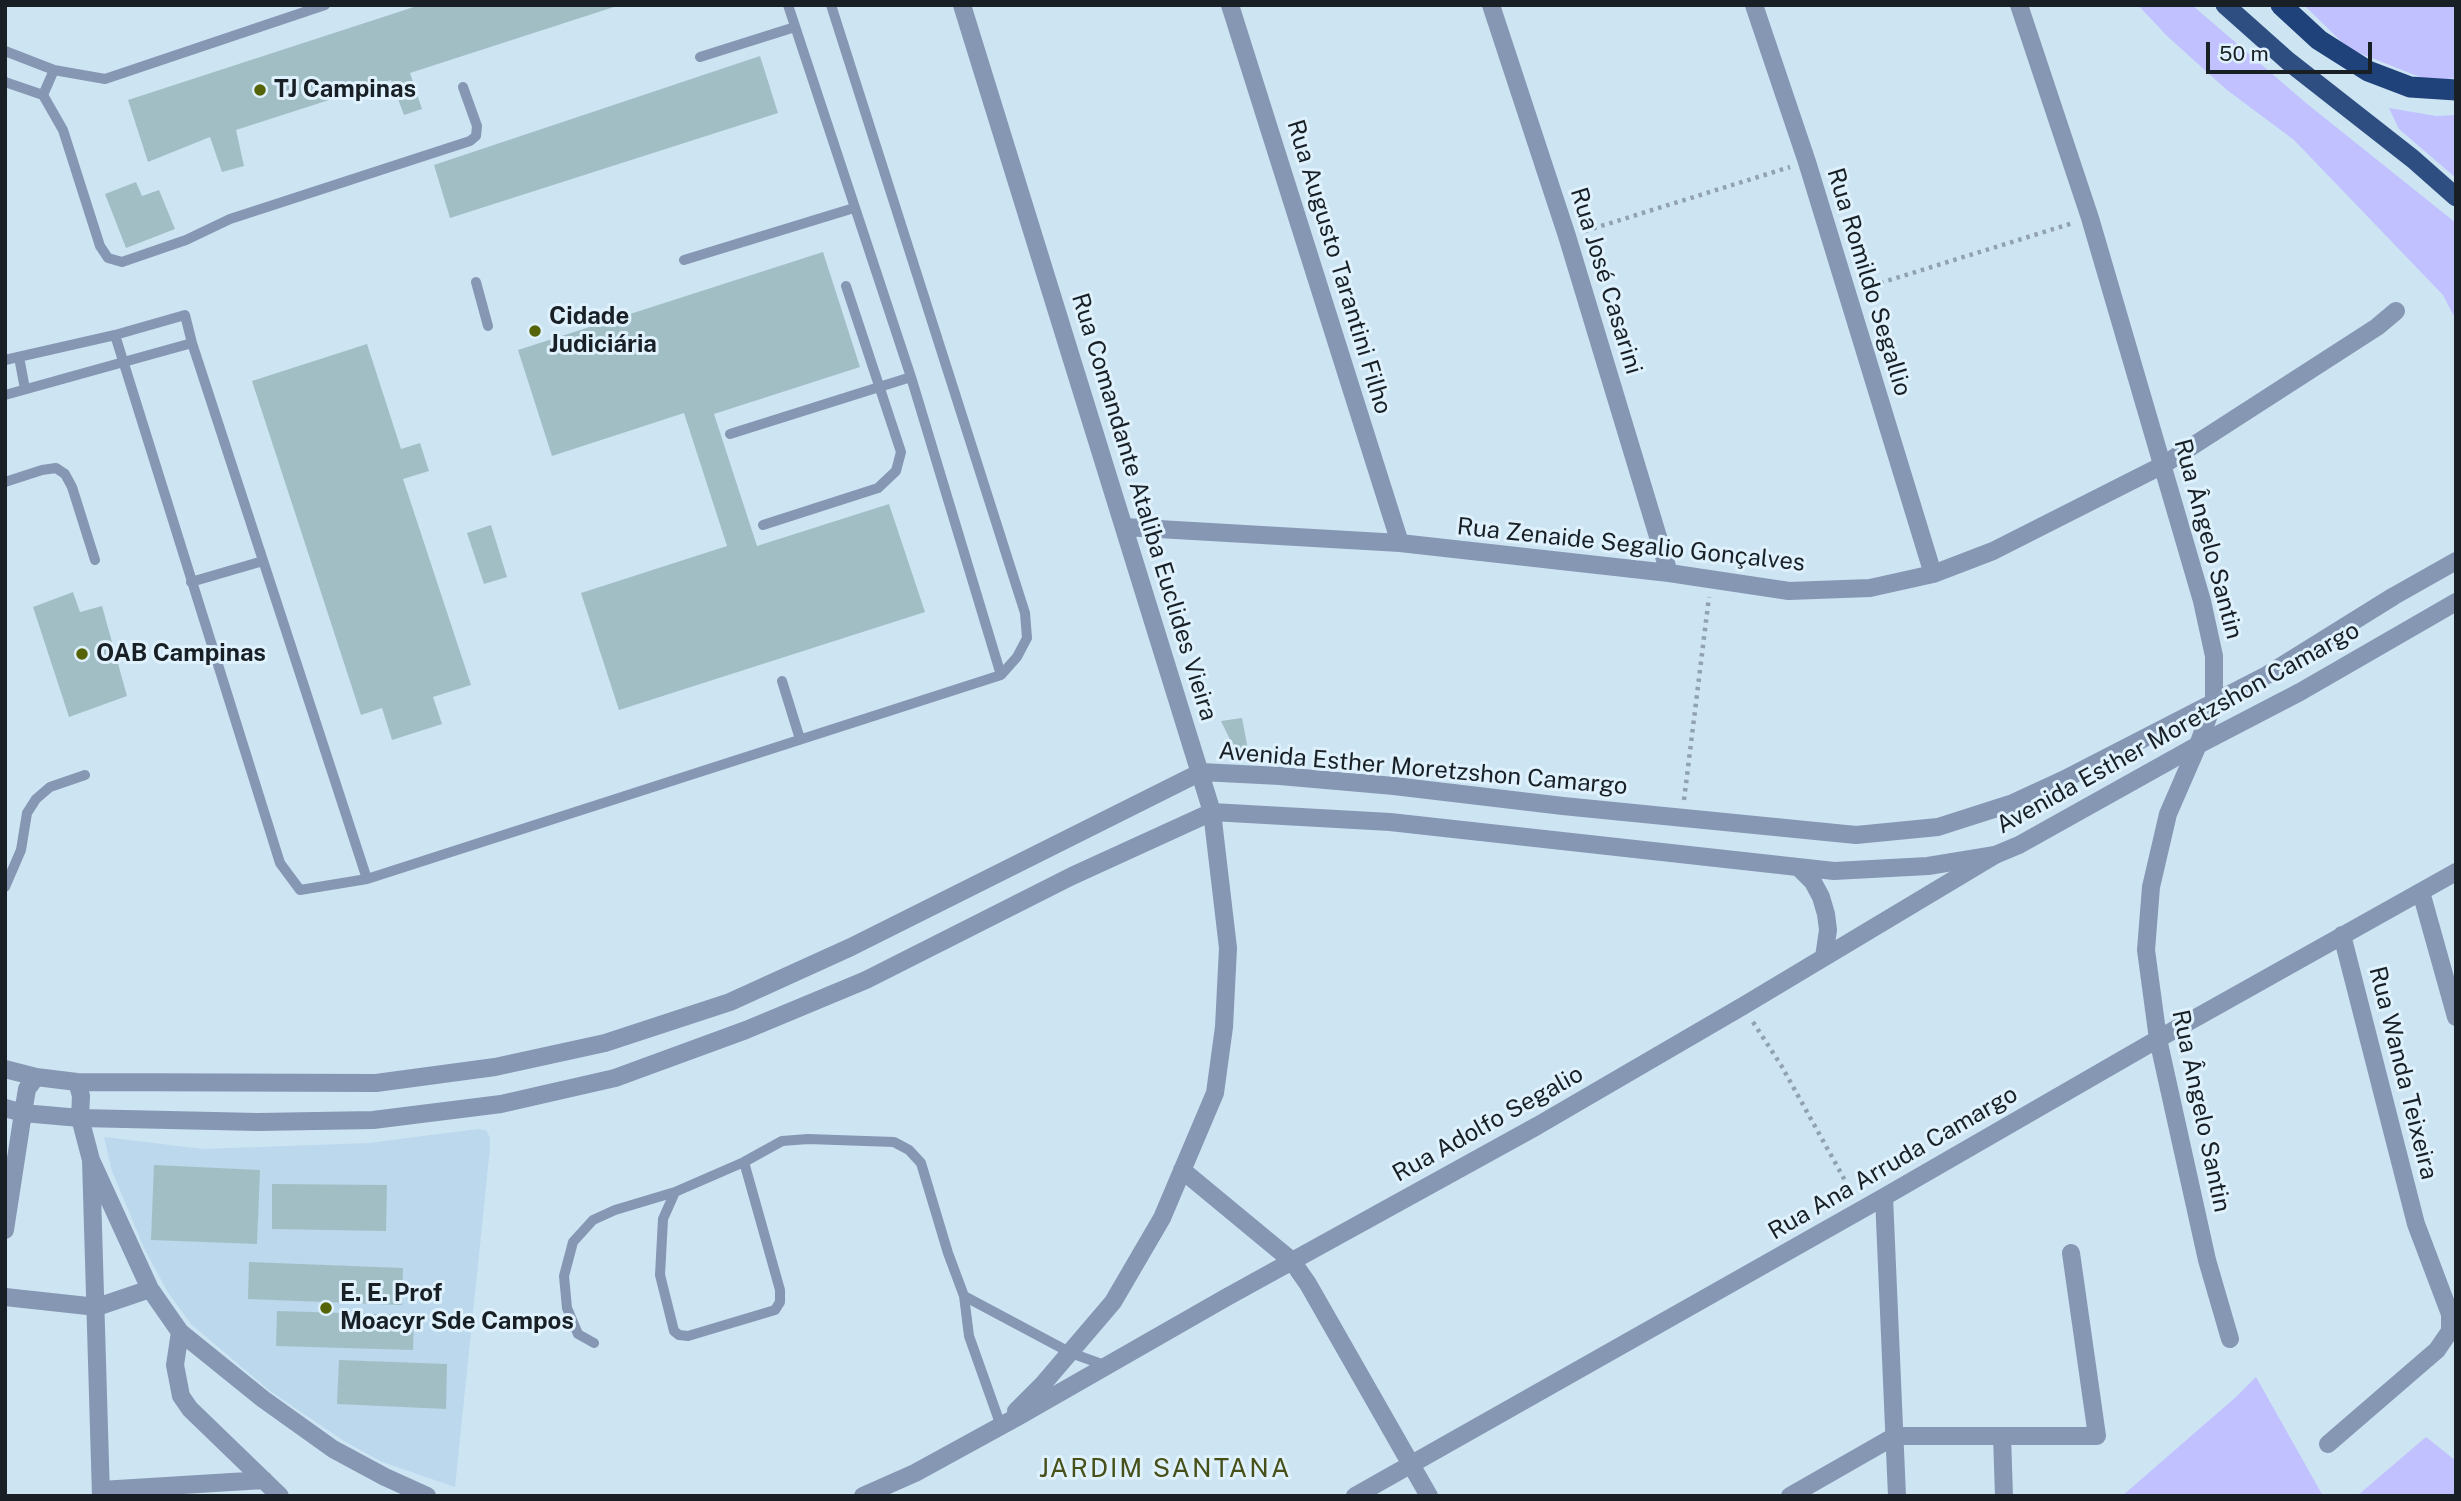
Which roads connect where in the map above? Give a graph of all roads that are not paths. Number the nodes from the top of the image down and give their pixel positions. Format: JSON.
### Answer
{"nodes":[{"id":1,"x":325,"y":5,"type":"edge"},
{"id":2,"x":788,"y":5,"type":"edge"},
{"id":3,"x":831,"y":5,"type":"edge"},
{"id":4,"x":962,"y":5,"type":"edge"},
{"id":5,"x":1230,"y":5,"type":"edge"},
{"id":6,"x":1491,"y":5,"type":"edge"},
{"id":7,"x":1754,"y":5,"type":"edge"},
{"id":8,"x":2019,"y":5,"type":"edge"},
{"id":9,"x":2225,"y":5,"type":"edge"},
{"id":10,"x":2281,"y":5,"type":"edge"},
{"id":11,"x":795,"y":27,"type":"junction"},
{"id":12,"x":5,"y":51,"type":"edge"},
{"id":13,"x":700,"y":57,"type":"dead end"},
{"id":14,"x":54,"y":70,"type":"junction"},
{"id":15,"x":5,"y":82,"type":"edge"},
{"id":16,"x":463,"y":88,"type":"dead end"},
{"id":17,"x":2456,"y":90,"type":"edge"},
{"id":18,"x":43,"y":95,"type":"junction"},
{"id":19,"x":2456,"y":197,"type":"edge"},
{"id":20,"x":854,"y":208,"type":"junction"},
{"id":21,"x":684,"y":260,"type":"dead end"},
{"id":22,"x":475,"y":282,"type":"dead end"},
{"id":23,"x":846,"y":286,"type":"dead end"},
{"id":24,"x":2396,"y":311,"type":"dead end"},
{"id":25,"x":488,"y":326,"type":"dead end"},
{"id":26,"x":115,"y":335,"type":"junction"},
{"id":27,"x":192,"y":343,"type":"junction"},
{"id":28,"x":19,"y":357,"type":"junction"},
{"id":29,"x":5,"y":360,"type":"edge"},
{"id":30,"x":122,"y":363,"type":"junction"},
{"id":31,"x":911,"y":377,"type":"junction"},
{"id":32,"x":879,"y":388,"type":"junction"},
{"id":33,"x":25,"y":389,"type":"junction"},
{"id":34,"x":5,"y":395,"type":"edge"},
{"id":35,"x":730,"y":434,"type":"dead end"},
{"id":36,"x":2163,"y":465,"type":"junction"},
{"id":37,"x":5,"y":482,"type":"edge"},
{"id":38,"x":763,"y":524,"type":"dead end"},
{"id":39,"x":1124,"y":527,"type":"junction"},
{"id":40,"x":1400,"y":543,"type":"junction"},
{"id":41,"x":94,"y":560,"type":"dead end"},
{"id":42,"x":263,"y":561,"type":"junction"},
{"id":43,"x":2456,"y":561,"type":"edge"},
{"id":44,"x":1670,"y":573,"type":"junction"},
{"id":45,"x":1933,"y":574,"type":"junction"},
{"id":46,"x":191,"y":582,"type":"junction"},
{"id":47,"x":2456,"y":602,"type":"edge"},
{"id":48,"x":1001,"y":675,"type":"junction"},
{"id":49,"x":782,"y":681,"type":"dead end"},
{"id":50,"x":2214,"y":701,"type":"junction"},
{"id":51,"x":800,"y":740,"type":"junction"},
{"id":52,"x":2198,"y":745,"type":"junction"},
{"id":53,"x":1201,"y":772,"type":"junction"},
{"id":54,"x":85,"y":775,"type":"dead end"},
{"id":55,"x":1212,"y":811,"type":"junction"},
{"id":56,"x":1995,"y":855,"type":"junction"},
{"id":57,"x":1800,"y":869,"type":"junction"},
{"id":58,"x":367,"y":879,"type":"junction"},
{"id":59,"x":2452,"y":879,"type":"edge"},
{"id":60,"x":5,"y":887,"type":"edge"},
{"id":61,"x":2421,"y":892,"type":"junction"},
{"id":62,"x":2342,"y":935,"type":"junction"},
{"id":63,"x":1824,"y":957,"type":"junction"},
{"id":64,"x":2456,"y":1017,"type":"edge"},
{"id":65,"x":2158,"y":1039,"type":"junction"},
{"id":66,"x":5,"y":1069,"type":"edge"},
{"id":67,"x":36,"y":1077,"type":"junction"},
{"id":68,"x":77,"y":1082,"type":"junction"},
{"id":69,"x":5,"y":1108,"type":"edge"},
{"id":70,"x":23,"y":1113,"type":"junction"},
{"id":71,"x":80,"y":1118,"type":"junction"},
{"id":72,"x":91,"y":1160,"type":"junction"},
{"id":73,"x":744,"y":1162,"type":"junction"},
{"id":74,"x":1182,"y":1170,"type":"junction"},
{"id":75,"x":675,"y":1192,"type":"junction"},
{"id":76,"x":1884,"y":1197,"type":"junction"},
{"id":77,"x":5,"y":1230,"type":"edge"},
{"id":78,"x":2071,"y":1253,"type":"dead end"},
{"id":79,"x":1292,"y":1261,"type":"junction"},
{"id":80,"x":150,"y":1289,"type":"junction"},
{"id":81,"x":964,"y":1296,"type":"junction"},
{"id":82,"x":5,"y":1297,"type":"edge"},
{"id":83,"x":97,"y":1307,"type":"junction"},
{"id":84,"x":180,"y":1332,"type":"junction"},
{"id":85,"x":2231,"y":1339,"type":"dead end"},
{"id":86,"x":594,"y":1343,"type":"dead end"},
{"id":87,"x":1071,"y":1353,"type":"junction"},
{"id":88,"x":1107,"y":1366,"type":"junction"},
{"id":89,"x":1001,"y":1426,"type":"junction"},
{"id":90,"x":1895,"y":1436,"type":"junction"},
{"id":91,"x":2002,"y":1436,"type":"junction"},
{"id":92,"x":2328,"y":1444,"type":"dead end"},
{"id":93,"x":1411,"y":1464,"type":"junction"},
{"id":94,"x":264,"y":1480,"type":"junction"},
{"id":95,"x":101,"y":1493,"type":"edge"},
{"id":96,"x":280,"y":1496,"type":"edge"},
{"id":97,"x":427,"y":1496,"type":"edge"},
{"id":98,"x":863,"y":1496,"type":"edge"},
{"id":99,"x":1355,"y":1496,"type":"edge"},
{"id":100,"x":1429,"y":1496,"type":"edge"},
{"id":101,"x":1790,"y":1496,"type":"edge"},
{"id":102,"x":1897,"y":1496,"type":"edge"},
{"id":103,"x":2004,"y":1496,"type":"edge"}],
"edges":[{"from":1,"to":14,"type":"lane"},
{"from":2,"to":11,"type":"lane"},
{"from":3,"to":48,"type":"lane"},
{"from":4,"to":39,"type":"street","name":"Rua Comandante Ataliba Euclides Vieira"},
{"from":5,"to":40,"type":"street","name":"Rua Augusto Tarantini Filho"},
{"from":6,"to":44,"type":"street","name":"Rua José Casarini"},
{"from":7,"to":45,"type":"street","name":"Rua Romildo Segallio"},
{"from":8,"to":36,"type":"street","name":"Rua Ângelo Santin"},
{"from":9,"to":19,"type":"highway"},
{"from":10,"to":17,"type":"highway"},
{"from":11,"to":13,"type":"lane"},
{"from":11,"to":20,"type":"lane"},
{"from":12,"to":14,"type":"lane"},
{"from":14,"to":18,"type":"lane"},
{"from":15,"to":18,"type":"lane"},
{"from":16,"to":18,"type":"lane"},
{"from":20,"to":21,"type":"lane"},
{"from":20,"to":31,"type":"lane"},
{"from":22,"to":25,"type":"lane"},
{"from":23,"to":32,"type":"lane"},
{"from":24,"to":36,"type":"street","name":"Rua Zenaide Segalio Gonçalves"},
{"from":26,"to":27,"type":"lane"},
{"from":26,"to":28,"type":"lane"},
{"from":26,"to":30,"type":"lane"},
{"from":27,"to":30,"type":"lane"},
{"from":27,"to":42,"type":"lane"},
{"from":28,"to":29,"type":"lane"},
{"from":28,"to":33,"type":"lane"},
{"from":30,"to":33,"type":"lane"},
{"from":30,"to":46,"type":"lane"},
{"from":31,"to":32,"type":"lane"},
{"from":31,"to":48,"type":"lane"},
{"from":32,"to":35,"type":"lane"},
{"from":32,"to":38,"type":"lane"},
{"from":33,"to":34,"type":"lane"},
{"from":36,"to":45,"type":"street","name":"Rua Zenaide Segalio Gonçalves"},
{"from":36,"to":50,"type":"street","name":"Rua Ângelo Santin"},
{"from":37,"to":41,"type":"lane"},
{"from":39,"to":40,"type":"street","name":"Rua Zenaide Segalio Gonçalves"},
{"from":39,"to":53,"type":"street","name":"Rua Comandante Ataliba Euclides Vieira"},
{"from":40,"to":44,"type":"street","name":"Rua Zenaide Segalio Gonçalves"},
{"from":42,"to":46,"type":"lane"},
{"from":42,"to":58,"type":"lane"},
{"from":43,"to":50,"type":"street","name":"Avenida Esther Moretzshon Camargo"},
{"from":44,"to":45,"type":"street","name":"Rua Zenaide Segalio Gonçalves"},
{"from":46,"to":58,"type":"lane"},
{"from":47,"to":52,"type":"street","name":"Avenida Esther Moretzshon Camargo"},
{"from":48,"to":51,"type":"lane"},
{"from":49,"to":51,"type":"lane"},
{"from":50,"to":52,"type":"street","name":"Rua Ângelo Santin"},
{"from":50,"to":53,"type":"street","name":"Avenida Esther Moretzshon Camargo"},
{"from":51,"to":58,"type":"lane"},
{"from":52,"to":56,"type":"street","name":"Avenida Esther Moretzshon Camargo"},
{"from":52,"to":65,"type":"street","name":"Rua Ângelo Santin"},
{"from":53,"to":55,"type":"street","name":"Rua Comandante Ataliba Euclides Vieira"},
{"from":53,"to":68,"type":"street","name":"Avenida Esther Moretzshon Camargo"},
{"from":54,"to":60,"type":"lane"},
{"from":55,"to":57,"type":"street","name":"Avenida Esther Moretzshon Camargo"},
{"from":55,"to":71,"type":"street","name":"Avenida Esther Moretzshon Camargo"},
{"from":55,"to":74,"type":"street","name":"Rua Comandante Ataliba Euclides Vieira"},
{"from":56,"to":57,"type":"street","name":"Avenida Esther Moretzshon Camargo"},
{"from":56,"to":63,"type":"street","name":"Rua Adolfo Segalio"},
{"from":57,"to":63,"type":"street"},
{"from":59,"to":61,"type":"street","name":"Rua Ana Arruda Camargo"},
{"from":61,"to":62,"type":"street","name":"Rua Ana Arruda Camargo"},
{"from":61,"to":64,"type":"street"},
{"from":62,"to":65,"type":"street","name":"Rua Ana Arruda Camargo"},
{"from":62,"to":92,"type":"street","name":"Rua Wanda Teixeira"},
{"from":63,"to":79,"type":"street","name":"Rua Adolfo Segalio"},
{"from":65,"to":76,"type":"street","name":"Rua Ana Arruda Camargo"},
{"from":65,"to":85,"type":"street","name":"Rua Ângelo Santin"},
{"from":66,"to":67,"type":"street","name":"Avenida Esther Moretzshon Camargo"},
{"from":67,"to":68,"type":"street","name":"Avenida Esther Moretzshon Camargo"},
{"from":67,"to":70,"type":"street"},
{"from":68,"to":71,"type":"street"},
{"from":69,"to":70,"type":"street","name":"Avenida Esther Moretzshon Camargo"},
{"from":70,"to":71,"type":"street","name":"Avenida Esther Moretzshon Camargo"},
{"from":70,"to":77,"type":"street"},
{"from":71,"to":72,"type":"street"},
{"from":72,"to":80,"type":"street"},
{"from":72,"to":83,"type":"street"},
{"from":73,"to":75,"type":"lane"},
{"from":73,"to":75,"type":"lane"},
{"from":73,"to":81,"type":"lane"},
{"from":74,"to":79,"type":"street"},
{"from":74,"to":87,"type":"street","name":"Rua Comandante Ataliba Euclides Vieira"},
{"from":75,"to":86,"type":"lane"},
{"from":76,"to":90,"type":"street"},
{"from":76,"to":93,"type":"street","name":"Rua Ana Arruda Camargo"},
{"from":78,"to":91,"type":"street"},
{"from":79,"to":88,"type":"street","name":"Rua Adolfo Segalio"},
{"from":79,"to":93,"type":"street"},
{"from":80,"to":83,"type":"street"},
{"from":80,"to":84,"type":"street"},
{"from":81,"to":87,"type":"lane"},
{"from":81,"to":89,"type":"lane"},
{"from":82,"to":83,"type":"street"},
{"from":83,"to":95,"type":"street"},
{"from":84,"to":94,"type":"street"},
{"from":84,"to":97,"type":"street"},
{"from":87,"to":88,"type":"lane"},
{"from":87,"to":89,"type":"street","name":"Rua Comandante Ataliba Euclides Vieira"},
{"from":88,"to":89,"type":"street","name":"Rua Adolfo Segalio"},
{"from":89,"to":98,"type":"street","name":"Rua Adolfo Segalio"},
{"from":90,"to":91,"type":"street"},
{"from":90,"to":101,"type":"street"},
{"from":90,"to":102,"type":"street"},
{"from":91,"to":103,"type":"street"},
{"from":93,"to":99,"type":"street","name":"Rua Ana Arruda Camargo"},
{"from":93,"to":100,"type":"street"},
{"from":94,"to":95,"type":"street"},
{"from":94,"to":96,"type":"street"}]}
